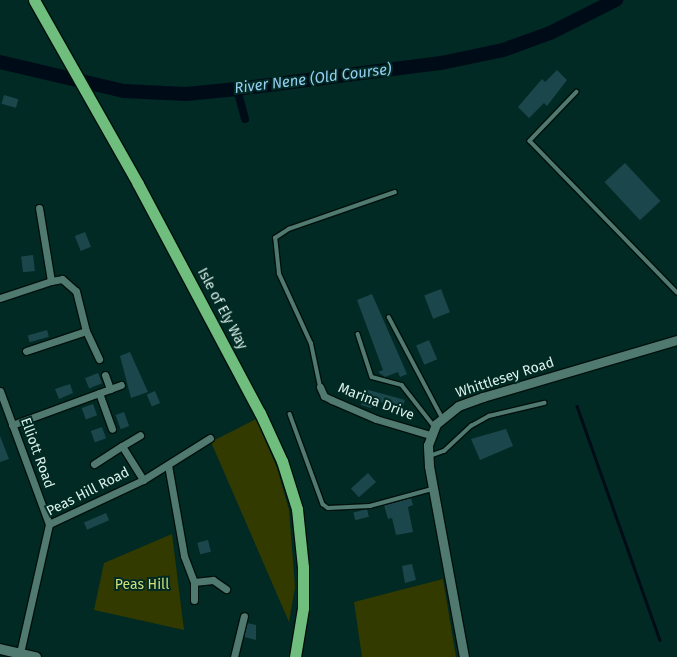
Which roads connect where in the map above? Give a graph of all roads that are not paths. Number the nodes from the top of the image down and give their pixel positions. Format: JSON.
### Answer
{"nodes":[{"id":1,"x":34,"y":0,"type":"edge"},
{"id":2,"x":577,"y":92,"type":"dead end"},
{"id":3,"x":395,"y":192,"type":"dead end"},
{"id":4,"x":39,"y":208,"type":"dead end"},
{"id":5,"x":51,"y":281,"type":"junction"},
{"id":6,"x":677,"y":292,"type":"edge"},
{"id":7,"x":0,"y":298,"type":"edge"},
{"id":8,"x":389,"y":317,"type":"dead end"},
{"id":9,"x":86,"y":331,"type":"junction"},
{"id":10,"x":358,"y":334,"type":"dead end"},
{"id":11,"x":677,"y":340,"type":"edge"},
{"id":12,"x":26,"y":351,"type":"dead end"},
{"id":13,"x":99,"y":359,"type":"dead end"},
{"id":14,"x":105,"y":375,"type":"dead end"},
{"id":15,"x":121,"y":385,"type":"dead end"},
{"id":16,"x":320,"y":387,"type":"joint"},
{"id":17,"x":110,"y":389,"type":"junction"},
{"id":18,"x":0,"y":391,"type":"edge"},
{"id":19,"x":98,"y":393,"type":"junction"},
{"id":20,"x":544,"y":403,"type":"dead end"},
{"id":21,"x":290,"y":414,"type":"dead end"},
{"id":22,"x":442,"y":417,"type":"junction"},
{"id":23,"x":12,"y":426,"type":"junction"},
{"id":24,"x":112,"y":429,"type":"dead end"},
{"id":25,"x":432,"y":431,"type":"junction"},
{"id":26,"x":140,"y":435,"type":"dead end"},
{"id":27,"x":210,"y":438,"type":"dead end"},
{"id":28,"x":122,"y":446,"type":"junction"},
{"id":29,"x":428,"y":456,"type":"junction"},
{"id":30,"x":94,"y":464,"type":"dead end"},
{"id":31,"x":168,"y":466,"type":"junction"},
{"id":32,"x":143,"y":480,"type":"junction"},
{"id":33,"x":434,"y":488,"type":"junction"},
{"id":34,"x":49,"y":524,"type":"junction"},
{"id":35,"x":194,"y":582,"type":"junction"},
{"id":36,"x":226,"y":589,"type":"dead end"},
{"id":37,"x":194,"y":600,"type":"dead end"},
{"id":38,"x":244,"y":616,"type":"dead end"},
{"id":39,"x":0,"y":649,"type":"edge"},
{"id":40,"x":20,"y":654,"type":"junction"},
{"id":41,"x":36,"y":657,"type":"edge"},
{"id":42,"x":234,"y":657,"type":"edge"},
{"id":43,"x":296,"y":657,"type":"edge"},
{"id":44,"x":464,"y":657,"type":"edge"}],
"edges":[{"from":1,"to":43,"type":"highway","name":"Isle of Ely Way"},
{"from":2,"to":6,"type":"lane"},
{"from":3,"to":16,"type":"lane","name":"Marina Drive"},
{"from":4,"to":5,"type":"street"},
{"from":5,"to":7,"type":"street"},
{"from":5,"to":9,"type":"street"},
{"from":8,"to":22,"type":"lane"},
{"from":9,"to":12,"type":"street"},
{"from":9,"to":13,"type":"street"},
{"from":10,"to":25,"type":"lane"},
{"from":11,"to":22,"type":"street","name":"Whittlesey Road"},
{"from":14,"to":17,"type":"street"},
{"from":15,"to":17,"type":"street"},
{"from":16,"to":25,"type":"street","name":"Marina Drive"},
{"from":17,"to":19,"type":"street"},
{"from":18,"to":23,"type":"street","name":"Elliott Road"},
{"from":19,"to":23,"type":"street"},
{"from":19,"to":24,"type":"street"},
{"from":20,"to":29,"type":"lane"},
{"from":21,"to":33,"type":"lane"},
{"from":22,"to":25,"type":"street","name":"Whittlesey Road"},
{"from":23,"to":34,"type":"street","name":"Elliott Road"},
{"from":25,"to":29,"type":"street"},
{"from":26,"to":28,"type":"street"},
{"from":27,"to":31,"type":"street","name":"Peas Hill Road"},
{"from":28,"to":30,"type":"street"},
{"from":28,"to":32,"type":"street"},
{"from":29,"to":33,"type":"street"},
{"from":31,"to":32,"type":"street","name":"Peas Hill Road"},
{"from":31,"to":35,"type":"street"},
{"from":32,"to":34,"type":"street","name":"Peas Hill Road"},
{"from":33,"to":44,"type":"street"},
{"from":34,"to":40,"type":"street","name":"Peas Hill Road"},
{"from":35,"to":36,"type":"street"},
{"from":35,"to":37,"type":"street"},
{"from":38,"to":42,"type":"street"},
{"from":39,"to":40,"type":"main road"},
{"from":40,"to":41,"type":"main road"}]}
